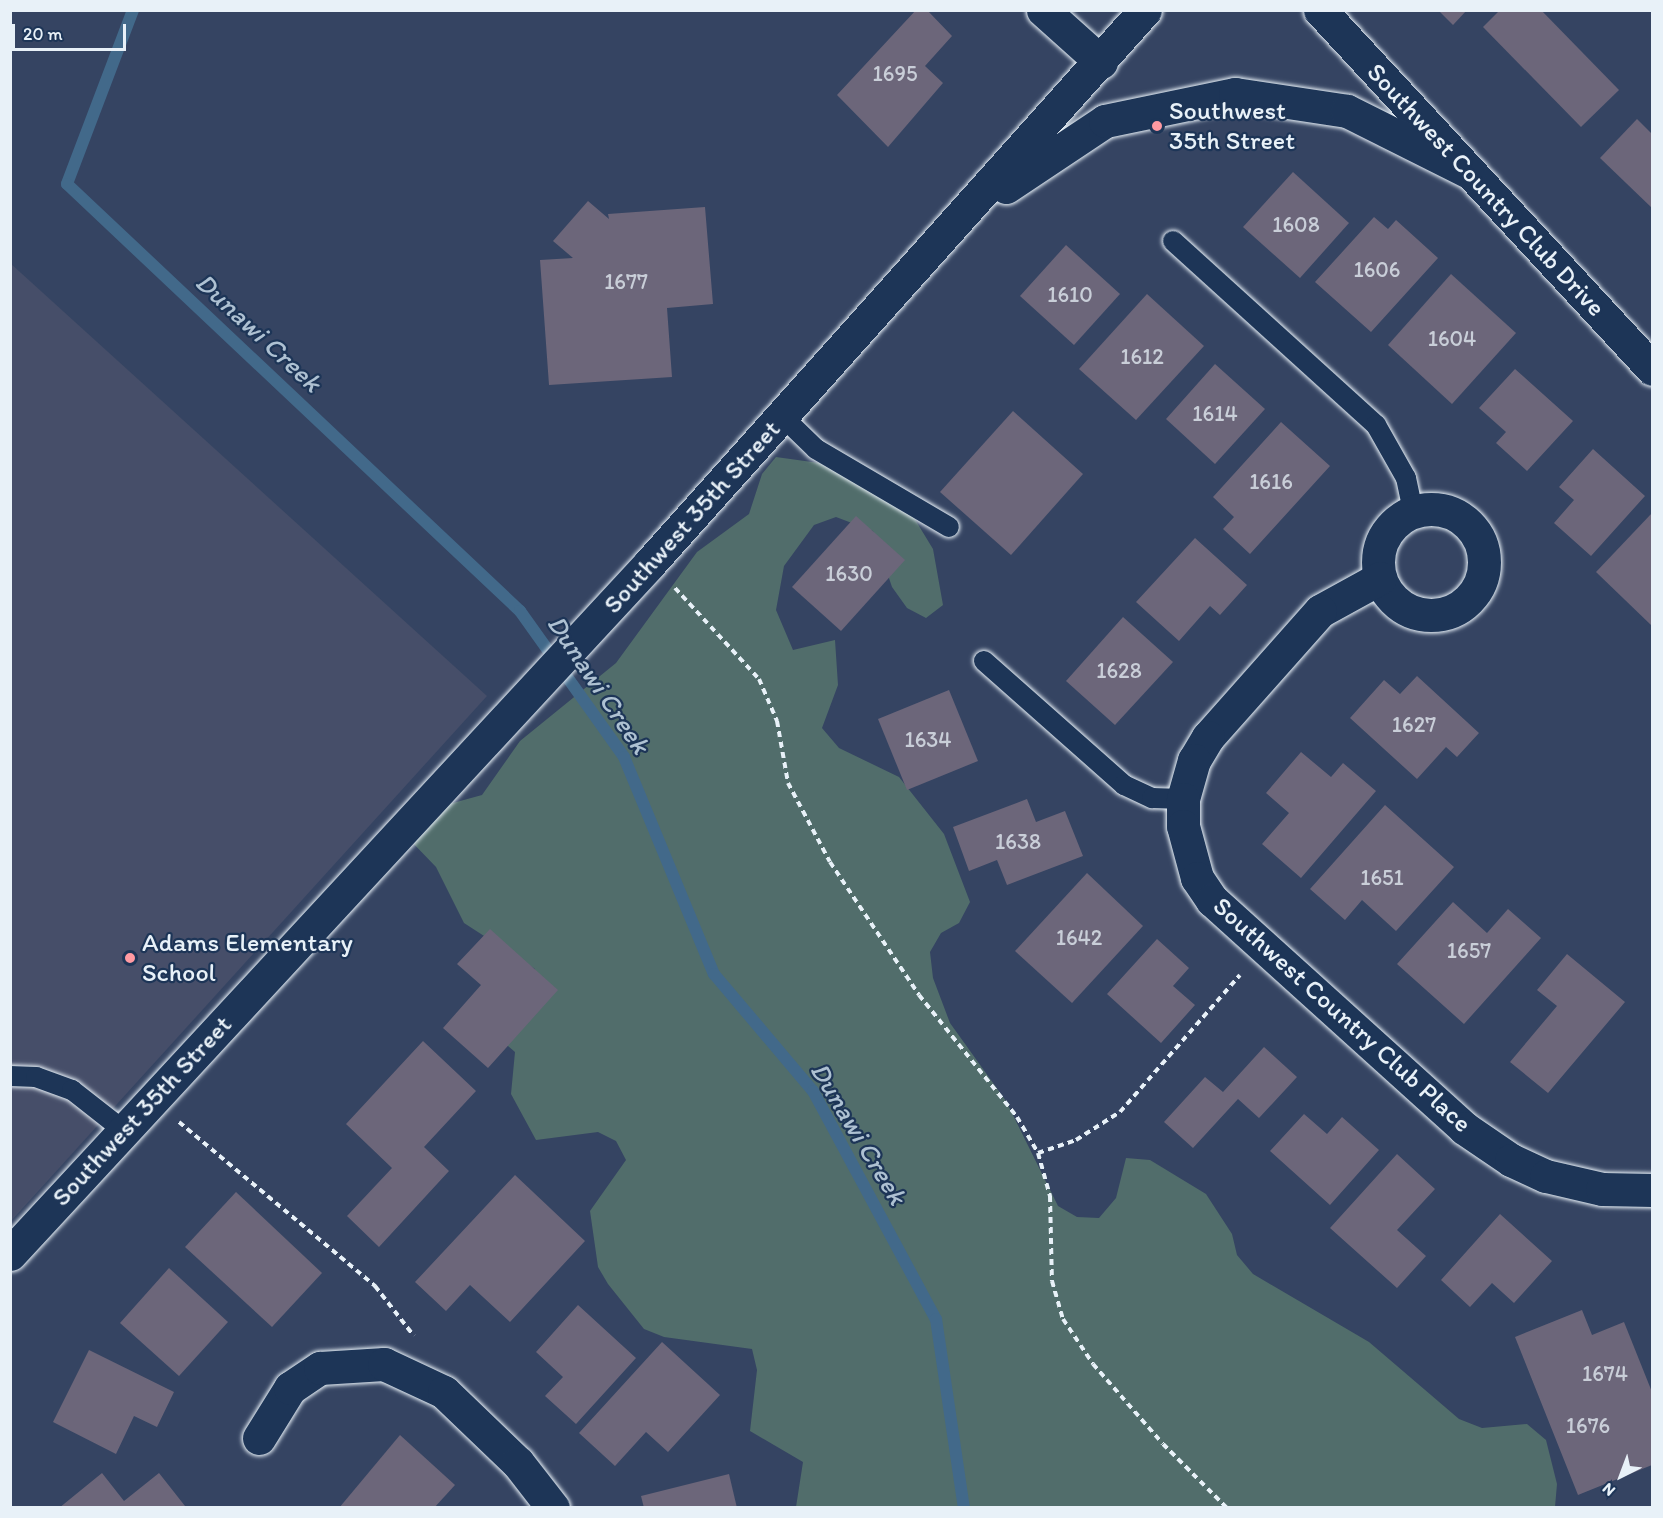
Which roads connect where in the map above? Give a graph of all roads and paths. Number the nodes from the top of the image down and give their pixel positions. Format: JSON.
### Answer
{"nodes":[{"id":1,"x":1043,"y":10,"type":"edge"},
{"id":2,"x":1145,"y":10,"type":"edge"},
{"id":3,"x":1320,"y":10,"type":"edge"},
{"id":4,"x":1101,"y":62,"type":"junction"},
{"id":5,"x":1469,"y":172,"type":"junction"},
{"id":6,"x":970,"y":211,"type":"junction"},
{"id":7,"x":1173,"y":241,"type":"dead end"},
{"id":8,"x":1653,"y":369,"type":"edge"},
{"id":9,"x":783,"y":417,"type":"junction"},
{"id":10,"x":1413,"y":512,"type":"junction"},
{"id":11,"x":949,"y":527,"type":"dead end"},
{"id":12,"x":650,"y":563,"type":"junction"},
{"id":13,"x":1380,"y":578,"type":"junction"},
{"id":14,"x":984,"y":661,"type":"dead end"},
{"id":15,"x":1184,"y":799,"type":"junction"},
{"id":16,"x":1263,"y":948,"type":"junction"},
{"id":17,"x":10,"y":1076,"type":"edge"},
{"id":18,"x":150,"y":1101,"type":"junction"},
{"id":19,"x":123,"y":1130,"type":"junction"},
{"id":20,"x":1038,"y":1153,"type":"junction"},
{"id":21,"x":1653,"y":1190,"type":"edge"},
{"id":22,"x":10,"y":1254,"type":"edge"},
{"id":23,"x":422,"y":1377,"type":"junction"},
{"id":24,"x":259,"y":1438,"type":"dead end"},
{"id":25,"x":553,"y":1508,"type":"edge"},
{"id":26,"x":1227,"y":1508,"type":"edge"}],
"edges":[{"from":1,"to":4,"type":"street"},
{"from":2,"to":4,"type":"street","name":"Southwest 35th Street"},
{"from":3,"to":5,"type":"street","name":"Southwest Country Club Drive"},
{"from":4,"to":6,"type":"street","name":"Southwest 35th Street"},
{"from":5,"to":6,"type":"street"},
{"from":5,"to":8,"type":"street","name":"Southwest Country Club Drive"},
{"from":6,"to":9,"type":"street","name":"Southwest 35th Street"},
{"from":7,"to":10,"type":"lane"},
{"from":9,"to":11,"type":"lane"},
{"from":9,"to":12,"type":"street","name":"Southwest 35th Street"},
{"from":10,"to":13,"type":"street"},
{"from":10,"to":13,"type":"street"},
{"from":12,"to":18,"type":"street","name":"Southwest 35th Street"},
{"from":12,"to":20,"type":"path"},
{"from":13,"to":15,"type":"street","name":"Southwest Country Club Place"},
{"from":14,"to":15,"type":"lane"},
{"from":15,"to":16,"type":"street","name":"Southwest Country Club Place"},
{"from":16,"to":20,"type":"path"},
{"from":16,"to":21,"type":"street","name":"Southwest Country Club Place"},
{"from":17,"to":19,"type":"lane"},
{"from":18,"to":19,"type":"street","name":"Southwest 35th Street"},
{"from":18,"to":23,"type":"path"},
{"from":19,"to":22,"type":"street","name":"Southwest 35th Street"},
{"from":20,"to":26,"type":"path"},
{"from":23,"to":24,"type":"street"},
{"from":23,"to":25,"type":"street"}]}
